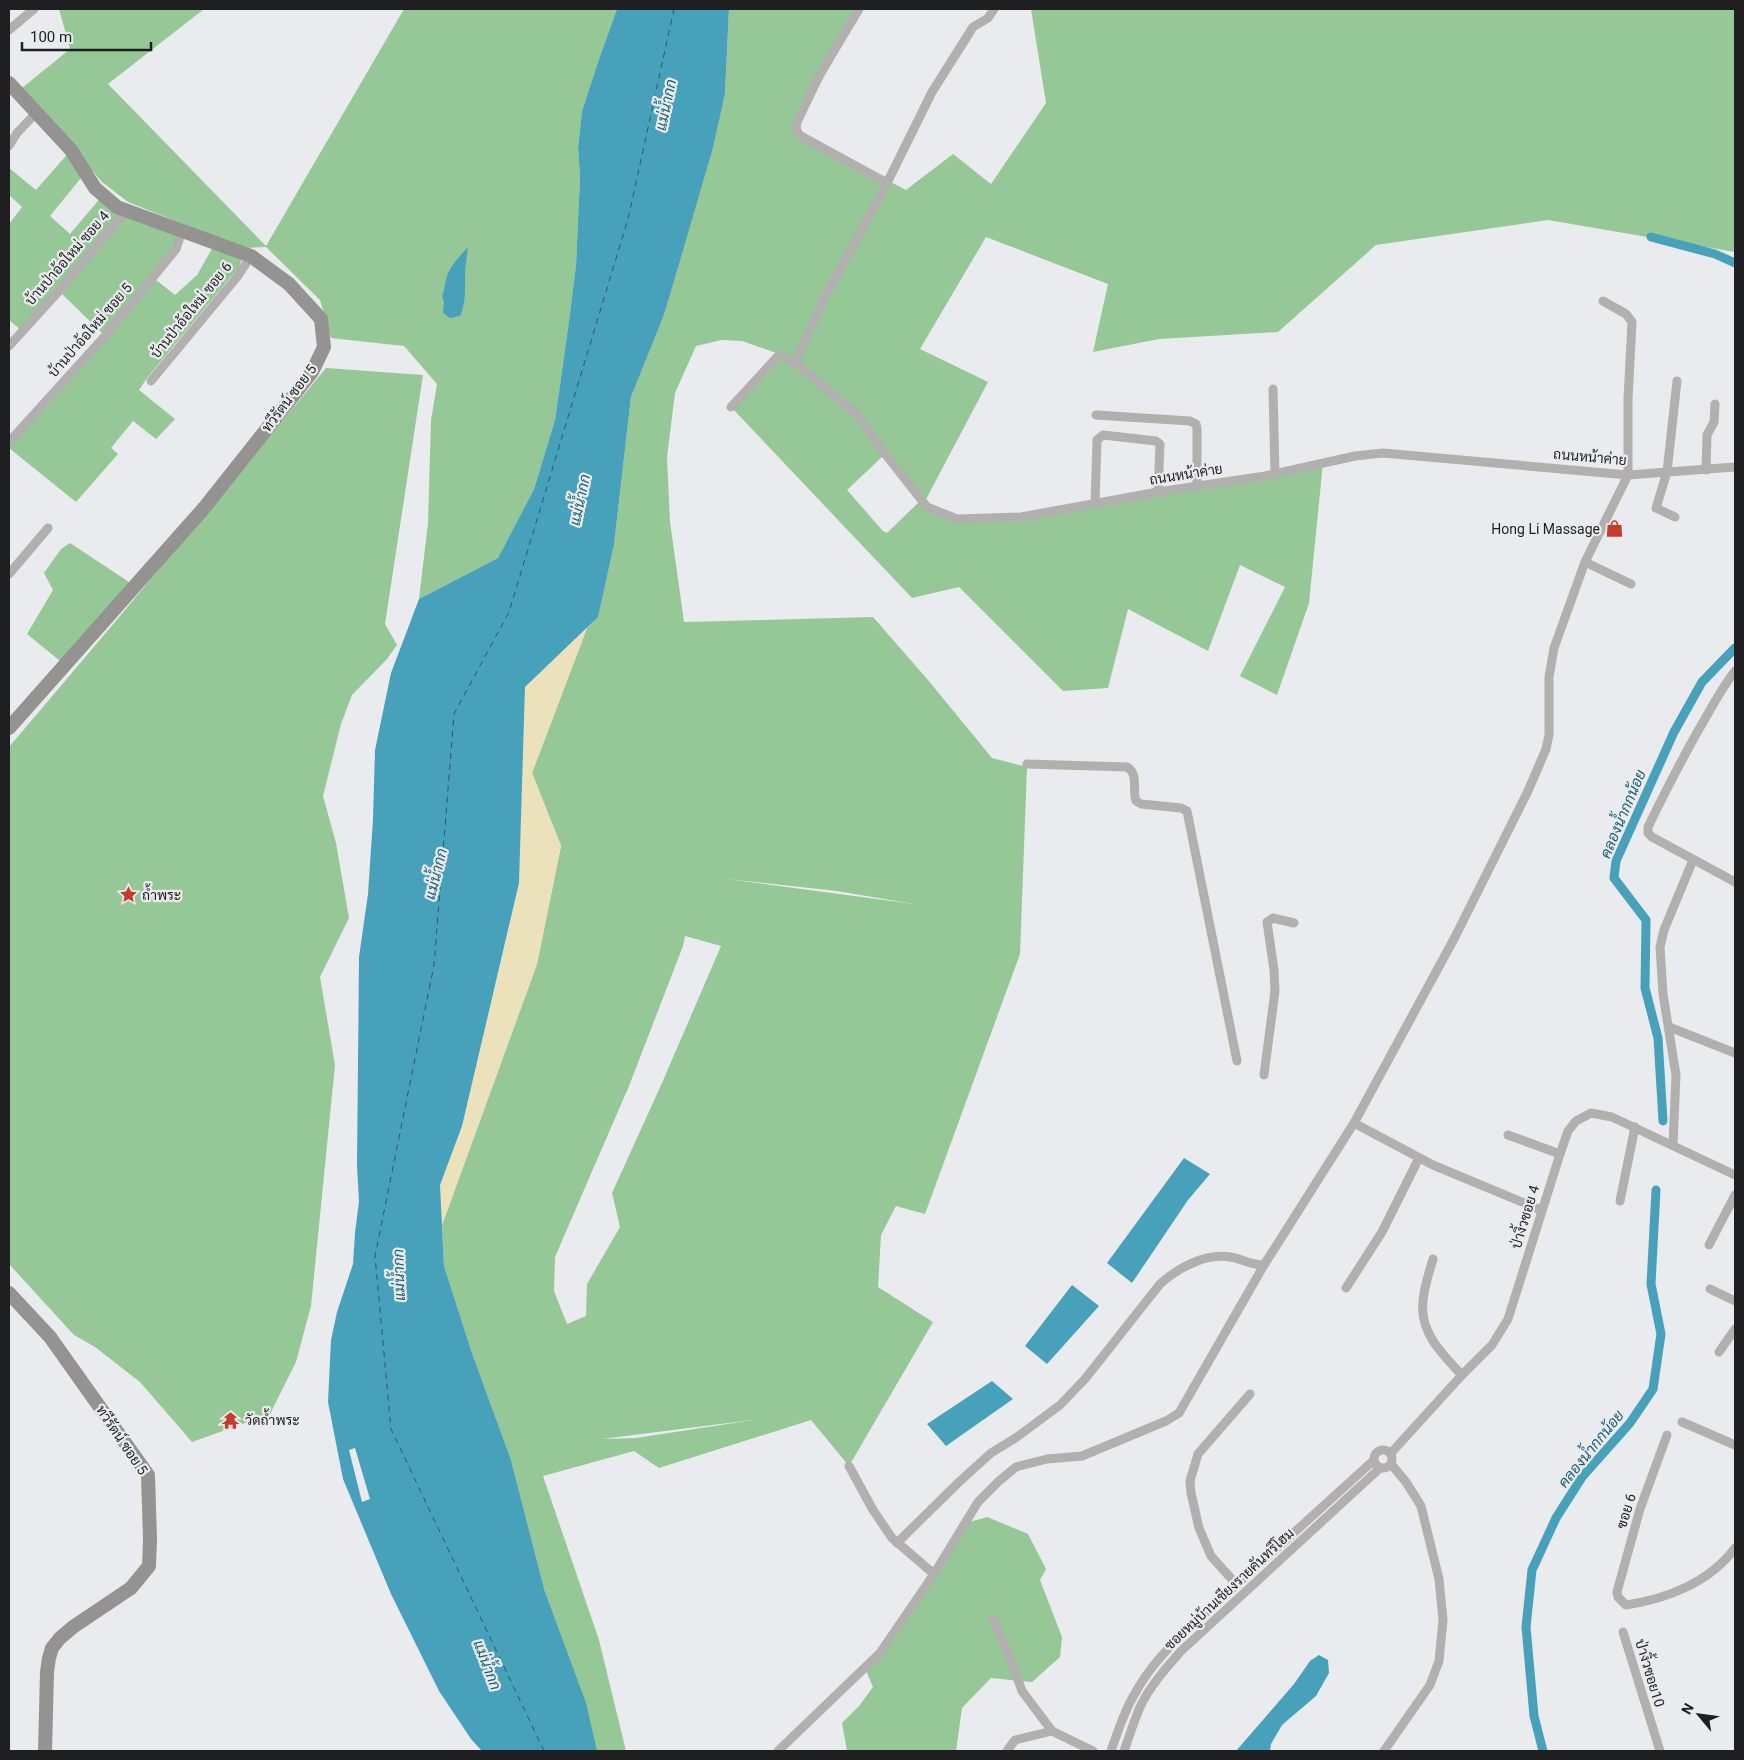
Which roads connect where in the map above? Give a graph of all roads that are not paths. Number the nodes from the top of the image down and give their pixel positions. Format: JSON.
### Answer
{"nodes":[{"id":1,"x":34,"y":9,"type":"edge"},
{"id":2,"x":860,"y":9,"type":"edge"},
{"id":3,"x":994,"y":9,"type":"edge"},
{"id":4,"x":9,"y":30,"type":"edge"},
{"id":5,"x":9,"y":83,"type":"edge"},
{"id":6,"x":36,"y":112,"type":"junction"},
{"id":7,"x":9,"y":146,"type":"edge"},
{"id":8,"x":887,"y":183,"type":"junction"},
{"id":9,"x":126,"y":211,"type":"junction"},
{"id":10,"x":182,"y":231,"type":"junction"},
{"id":11,"x":251,"y":256,"type":"junction"},
{"id":12,"x":1603,"y":301,"type":"dead end"},
{"id":13,"x":9,"y":346,"type":"edge"},
{"id":14,"x":795,"y":363,"type":"junction"},
{"id":15,"x":151,"y":381,"type":"dead end"},
{"id":16,"x":1677,"y":381,"type":"dead end"},
{"id":17,"x":1273,"y":389,"type":"dead end"},
{"id":18,"x":1715,"y":404,"type":"dead end"},
{"id":19,"x":731,"y":407,"type":"dead end"},
{"id":20,"x":1096,"y":415,"type":"dead end"},
{"id":21,"x":9,"y":442,"type":"edge"},
{"id":22,"x":1735,"y":468,"type":"edge"},
{"id":23,"x":1706,"y":470,"type":"junction"},
{"id":24,"x":1667,"y":472,"type":"junction"},
{"id":25,"x":1275,"y":474,"type":"junction"},
{"id":26,"x":1628,"y":475,"type":"junction"},
{"id":27,"x":1197,"y":487,"type":"junction"},
{"id":28,"x":1158,"y":492,"type":"junction"},
{"id":29,"x":1095,"y":503,"type":"junction"},
{"id":30,"x":1675,"y":517,"type":"dead end"},
{"id":31,"x":48,"y":528,"type":"dead end"},
{"id":32,"x":1585,"y":562,"type":"junction"},
{"id":33,"x":9,"y":574,"type":"edge"},
{"id":34,"x":1632,"y":584,"type":"dead end"},
{"id":35,"x":1735,"y":671,"type":"edge"},
{"id":36,"x":9,"y":728,"type":"edge"},
{"id":37,"x":1027,"y":764,"type":"dead end"},
{"id":38,"x":1693,"y":860,"type":"junction"},
{"id":39,"x":1735,"y":882,"type":"edge"},
{"id":40,"x":1294,"y":923,"type":"dead end"},
{"id":41,"x":1669,"y":1027,"type":"junction"},
{"id":42,"x":1735,"y":1052,"type":"edge"},
{"id":43,"x":1237,"y":1061,"type":"dead end"},
{"id":44,"x":1264,"y":1075,"type":"dead end"},
{"id":45,"x":1354,"y":1122,"type":"junction"},
{"id":46,"x":1635,"y":1127,"type":"junction"},
{"id":47,"x":1508,"y":1135,"type":"dead end"},
{"id":48,"x":1673,"y":1144,"type":"junction"},
{"id":49,"x":1560,"y":1154,"type":"junction"},
{"id":50,"x":1419,"y":1158,"type":"junction"},
{"id":51,"x":1735,"y":1175,"type":"edge"},
{"id":52,"x":1735,"y":1195,"type":"edge"},
{"id":53,"x":1620,"y":1201,"type":"dead end"},
{"id":54,"x":1541,"y":1210,"type":"junction"},
{"id":55,"x":1709,"y":1245,"type":"dead end"},
{"id":56,"x":1433,"y":1259,"type":"dead end"},
{"id":57,"x":1264,"y":1265,"type":"junction"},
{"id":58,"x":1346,"y":1288,"type":"dead end"},
{"id":59,"x":1710,"y":1289,"type":"dead end"},
{"id":60,"x":9,"y":1293,"type":"edge"},
{"id":61,"x":1735,"y":1301,"type":"edge"},
{"id":62,"x":1735,"y":1328,"type":"edge"},
{"id":63,"x":1719,"y":1352,"type":"dead end"},
{"id":64,"x":1462,"y":1376,"type":"junction"},
{"id":65,"x":1250,"y":1394,"type":"dead end"},
{"id":66,"x":1682,"y":1422,"type":"dead end"},
{"id":67,"x":1667,"y":1435,"type":"dead end"},
{"id":68,"x":1735,"y":1445,"type":"edge"},
{"id":69,"x":1391,"y":1453,"type":"junction"},
{"id":70,"x":1377,"y":1464,"type":"junction"},
{"id":71,"x":1391,"y":1464,"type":"junction"},
{"id":72,"x":849,"y":1466,"type":"dead end"},
{"id":73,"x":897,"y":1544,"type":"junction"},
{"id":74,"x":1735,"y":1548,"type":"edge"},
{"id":75,"x":934,"y":1574,"type":"junction"},
{"id":76,"x":1238,"y":1585,"type":"junction"},
{"id":77,"x":994,"y":1618,"type":"dead end"},
{"id":78,"x":1623,"y":1632,"type":"dead end"},
{"id":79,"x":1052,"y":1731,"type":"junction"},
{"id":80,"x":45,"y":1751,"type":"edge"},
{"id":81,"x":778,"y":1751,"type":"edge"},
{"id":82,"x":1007,"y":1751,"type":"edge"},
{"id":83,"x":1093,"y":1751,"type":"edge"},
{"id":84,"x":1111,"y":1751,"type":"edge"},
{"id":85,"x":1124,"y":1751,"type":"edge"},
{"id":86,"x":1384,"y":1751,"type":"edge"},
{"id":87,"x":1660,"y":1751,"type":"edge"}],
"edges":[{"from":1,"to":4,"type":"street"},
{"from":2,"to":8,"type":"street"},
{"from":3,"to":8,"type":"street"},
{"from":5,"to":6,"type":"street","name":"ทวีรัตน์ ซอย 5"},
{"from":6,"to":7,"type":"street"},
{"from":6,"to":9,"type":"street","name":"ทวีรัตน์ ซอย 5"},
{"from":8,"to":14,"type":"street"},
{"from":9,"to":10,"type":"street","name":"ทวีรัตน์ ซอย 5"},
{"from":9,"to":13,"type":"street","name":"บ้านป่าอ้อใหม่ ซอย 4"},
{"from":10,"to":11,"type":"street","name":"ทวีรัตน์ ซอย 5"},
{"from":10,"to":21,"type":"street","name":"บ้านป่าอ้อใหม่ ซอย 5"},
{"from":11,"to":15,"type":"street","name":"บ้านป่าอ้อใหม่ ซอย 6"},
{"from":11,"to":36,"type":"street","name":"ทวีรัตน์ ซอย 5"},
{"from":12,"to":26,"type":"street"},
{"from":14,"to":19,"type":"street","name":"ถนนหน้าค่าย"},
{"from":14,"to":29,"type":"street","name":"ถนนหน้าค่าย"},
{"from":16,"to":24,"type":"street"},
{"from":17,"to":25,"type":"street"},
{"from":18,"to":23,"type":"street"},
{"from":20,"to":27,"type":"street"},
{"from":22,"to":23,"type":"street","name":"ถนนหน้าค่าย"},
{"from":23,"to":24,"type":"street","name":"ถนนหน้าค่าย"},
{"from":24,"to":26,"type":"street","name":"ถนนหน้าค่าย"},
{"from":24,"to":30,"type":"street"},
{"from":25,"to":26,"type":"street","name":"ถนนหน้าค่าย"},
{"from":25,"to":27,"type":"street","name":"ถนนหน้าค่าย"},
{"from":26,"to":32,"type":"street"},
{"from":27,"to":28,"type":"street","name":"ถนนหน้าค่าย"},
{"from":28,"to":29,"type":"street","name":"ถนนหน้าค่าย"},
{"from":28,"to":29,"type":"street"},
{"from":31,"to":33,"type":"street"},
{"from":32,"to":34,"type":"street"},
{"from":32,"to":45,"type":"street"},
{"from":35,"to":38,"type":"street"},
{"from":37,"to":43,"type":"street"},
{"from":38,"to":39,"type":"street"},
{"from":38,"to":41,"type":"street"},
{"from":40,"to":44,"type":"street"},
{"from":41,"to":42,"type":"street"},
{"from":41,"to":48,"type":"street"},
{"from":45,"to":50,"type":"street"},
{"from":45,"to":57,"type":"street"},
{"from":46,"to":48,"type":"street","name":"ป่างิ้วซอย 4"},
{"from":46,"to":49,"type":"street","name":"ป่างิ้วซอย 4"},
{"from":46,"to":53,"type":"street"},
{"from":47,"to":49,"type":"street"},
{"from":48,"to":51,"type":"street","name":"ป่างิ้วซอย 4"},
{"from":49,"to":54,"type":"street","name":"ป่างิ้วซอย 4"},
{"from":50,"to":54,"type":"street"},
{"from":50,"to":58,"type":"street"},
{"from":52,"to":55,"type":"street"},
{"from":54,"to":64,"type":"street","name":"ป่างิ้วซอย 4"},
{"from":56,"to":64,"type":"street"},
{"from":57,"to":73,"type":"street"},
{"from":57,"to":75,"type":"street"},
{"from":59,"to":61,"type":"street"},
{"from":60,"to":80,"type":"street","name":"ทวีรัตน์ ซอย 5"},
{"from":62,"to":63,"type":"street"},
{"from":64,"to":69,"type":"street","name":"ป่างิ้วซอย 4"},
{"from":65,"to":76,"type":"street"},
{"from":66,"to":68,"type":"street"},
{"from":67,"to":74,"type":"street","name":"ฃอย 6"},
{"from":69,"to":70,"type":"street"},
{"from":69,"to":71,"type":"street"},
{"from":70,"to":71,"type":"street"},
{"from":70,"to":76,"type":"street"},
{"from":70,"to":85,"type":"street","name":"ซอยหมู่บ้านเชียงรายคันทรีโฮม"},
{"from":71,"to":86,"type":"street"},
{"from":72,"to":73,"type":"street"},
{"from":73,"to":75,"type":"street"},
{"from":75,"to":81,"type":"street"},
{"from":76,"to":84,"type":"street"},
{"from":77,"to":79,"type":"street"},
{"from":78,"to":87,"type":"street","name":"ป่างิ้วซอย10"},
{"from":79,"to":82,"type":"street"},
{"from":79,"to":83,"type":"street"}]}
